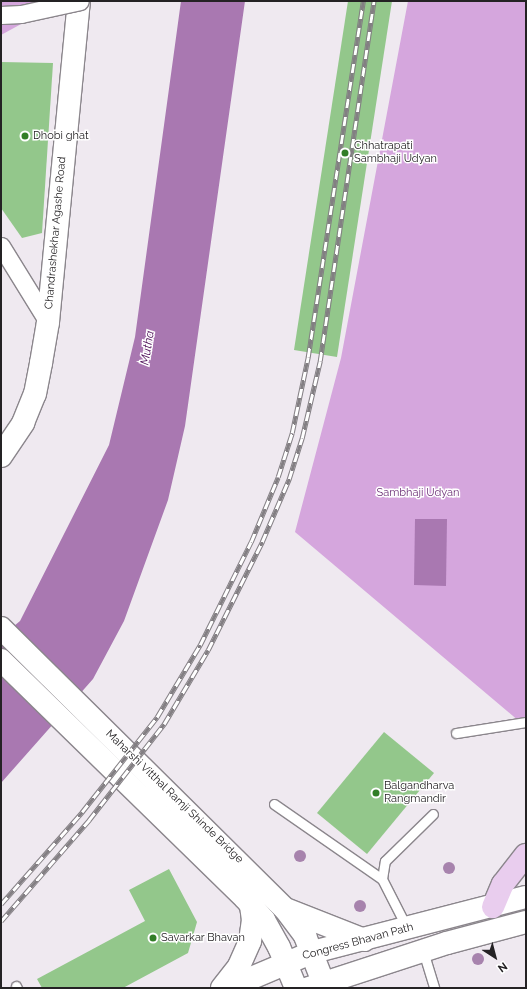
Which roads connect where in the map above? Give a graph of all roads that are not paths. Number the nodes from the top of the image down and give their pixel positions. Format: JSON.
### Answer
{"nodes":[{"id":1,"x":79,"y":1,"type":"edge"},
{"id":2,"x":1,"y":15,"type":"edge"},
{"id":3,"x":1,"y":246,"type":"edge"},
{"id":4,"x":48,"y":322,"type":"junction"},
{"id":5,"x":1,"y":456,"type":"edge"},
{"id":6,"x":1,"y":628,"type":"edge"},
{"id":7,"x":1,"y":660,"type":"edge"},
{"id":8,"x":526,"y":722,"type":"edge"},
{"id":9,"x":456,"y":733,"type":"dead end"},
{"id":10,"x":274,"y":804,"type":"dead end"},
{"id":11,"x":433,"y":814,"type":"dead end"},
{"id":12,"x":526,"y":855,"type":"edge"},
{"id":13,"x":382,"y":878,"type":"junction"},
{"id":14,"x":526,"y":897,"type":"edge"},
{"id":15,"x":251,"y":904,"type":"junction"},
{"id":16,"x":492,"y":907,"type":"junction"},
{"id":17,"x":285,"y":909,"type":"junction"},
{"id":18,"x":526,"y":922,"type":"edge"},
{"id":19,"x":407,"y":929,"type":"junction"},
{"id":20,"x":364,"y":940,"type":"junction"},
{"id":21,"x":423,"y":951,"type":"junction"},
{"id":22,"x":313,"y":952,"type":"junction"},
{"id":23,"x":287,"y":963,"type":"junction"},
{"id":24,"x":327,"y":984,"type":"edge"},
{"id":25,"x":222,"y":988,"type":"edge"},
{"id":26,"x":228,"y":988,"type":"edge"},
{"id":27,"x":296,"y":988,"type":"edge"},
{"id":28,"x":434,"y":988,"type":"edge"}],
"edges":[{"from":1,"to":2,"type":"street","bridge":true},
{"from":1,"to":4,"type":"street","name":"Chandrashekhar Agashe Road"},
{"from":3,"to":4,"type":"street"},
{"from":4,"to":5,"type":"street","name":"Chandrashekhar Agashe Road"},
{"from":6,"to":17,"type":"street","name":"Maharshi Vitthal Ramji Shinde Bridge"},
{"from":7,"to":15,"type":"street","name":"Maharshi Vitthal Ramji Shinde Bridge"},
{"from":8,"to":9,"type":"lane"},
{"from":10,"to":13,"type":"lane"},
{"from":11,"to":13,"type":"lane"},
{"from":12,"to":16,"type":"main road"},
{"from":13,"to":19,"type":"lane"},
{"from":14,"to":16,"type":"street","name":"Congress Bhavan Path"},
{"from":15,"to":23,"type":"street","name":"Maharshi Vitthal Ramji Shinde Bridge"},
{"from":15,"to":25,"type":"street"},
{"from":16,"to":19,"type":"street","name":"Congress Bhavan Path"},
{"from":17,"to":20,"type":"street"},
{"from":17,"to":22,"type":"street","name":"Maharshi Vitthal Ramji Shinde Bridge"},
{"from":18,"to":21,"type":"street"},
{"from":19,"to":20,"type":"street","name":"Congress Bhavan Path"},
{"from":20,"to":22,"type":"street","name":"Congress Bhavan Path"},
{"from":21,"to":24,"type":"street"},
{"from":21,"to":28,"type":"lane"},
{"from":22,"to":23,"type":"street","name":"Congress Bhavan Path"},
{"from":22,"to":24,"type":"street","name":"Maharshi Vitthal Ramji Shinde Bridge"},
{"from":23,"to":26,"type":"street","name":"Congress Bhavan Path"},
{"from":23,"to":27,"type":"street","name":"Maharshi Vitthal Ramji Shinde Bridge"}]}
